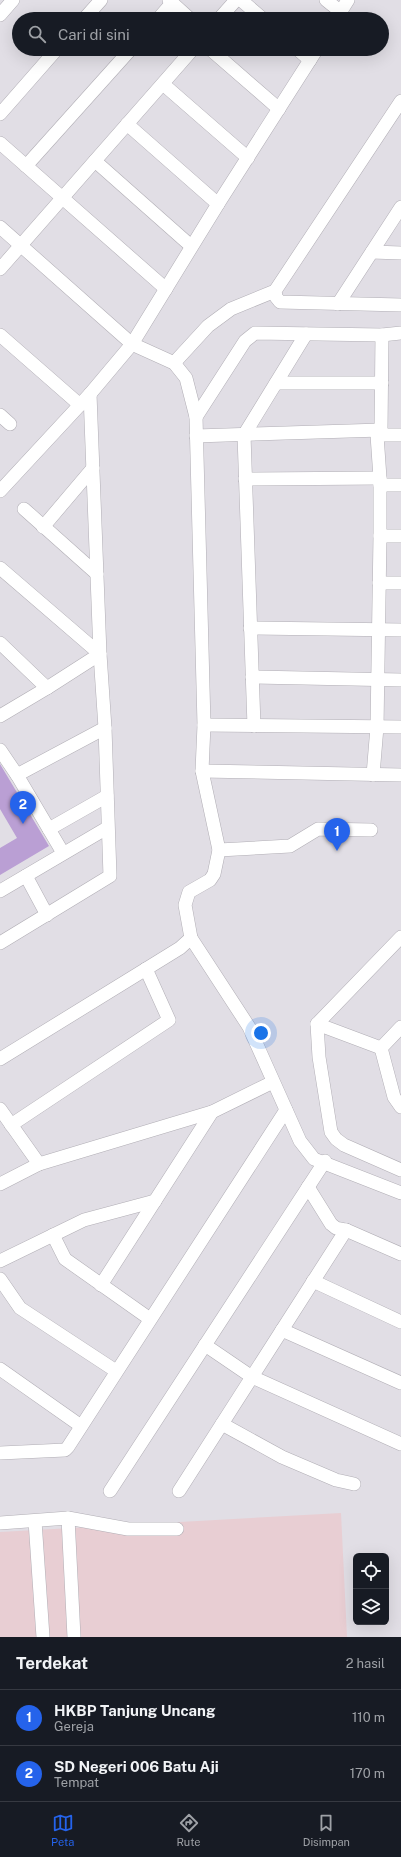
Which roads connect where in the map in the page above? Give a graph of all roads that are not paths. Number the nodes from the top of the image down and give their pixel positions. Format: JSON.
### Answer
{"nodes":[{"id":1,"x":13,"y":0,"type":"edge"},
{"id":2,"x":101,"y":0,"type":"edge"},
{"id":3,"x":236,"y":0,"type":"edge"},
{"id":4,"x":241,"y":0,"type":"edge"},
{"id":5,"x":326,"y":0,"type":"edge"},
{"id":6,"x":348,"y":0,"type":"edge"},
{"id":7,"x":171,"y":2,"type":"edge"},
{"id":8,"x":90,"y":12,"type":"edge"},
{"id":9,"x":163,"y":12,"type":"edge"},
{"id":10,"x":182,"y":12,"type":"edge"},
{"id":11,"x":226,"y":12,"type":"edge"},
{"id":12,"x":255,"y":12,"type":"edge"},
{"id":13,"x":335,"y":12,"type":"edge"},
{"id":14,"x":340,"y":12,"type":"edge"},
{"id":15,"x":0,"y":15,"type":"edge"},
{"id":16,"x":51,"y":56,"type":"edge"},
{"id":17,"x":125,"y":56,"type":"edge"},
{"id":18,"x":187,"y":56,"type":"edge"},
{"id":19,"x":218,"y":56,"type":"edge"},
{"id":20,"x":305,"y":56,"type":"edge"},
{"id":21,"x":313,"y":56,"type":"edge"},
{"id":22,"x":310,"y":60,"type":"junction"},
{"id":23,"x":163,"y":84,"type":"junction"},
{"id":24,"x":401,"y":101,"type":"edge"},
{"id":25,"x":279,"y":109,"type":"junction"},
{"id":26,"x":0,"y":114,"type":"edge"},
{"id":27,"x":127,"y":124,"type":"junction"},
{"id":28,"x":0,"y":144,"type":"edge"},
{"id":29,"x":248,"y":158,"type":"junction"},
{"id":30,"x":95,"y":161,"type":"junction"},
{"id":31,"x":26,"y":166,"type":"junction"},
{"id":32,"x":62,"y":197,"type":"junction"},
{"id":33,"x":218,"y":204,"type":"junction"},
{"id":34,"x":401,"y":207,"type":"edge"},
{"id":35,"x":0,"y":227,"type":"edge"},
{"id":36,"x":21,"y":245,"type":"junction"},
{"id":37,"x":191,"y":246,"type":"junction"},
{"id":38,"x":372,"y":252,"type":"junction"},
{"id":39,"x":401,"y":253,"type":"edge"},
{"id":40,"x":0,"y":269,"type":"edge"},
{"id":41,"x":166,"y":289,"type":"junction"},
{"id":42,"x":275,"y":291,"type":"junction"},
{"id":43,"x":338,"y":304,"type":"junction"},
{"id":44,"x":401,"y":305,"type":"edge"},
{"id":45,"x":401,"y":333,"type":"edge"},
{"id":46,"x":306,"y":334,"type":"junction"},
{"id":47,"x":0,"y":335,"type":"edge"},
{"id":48,"x":382,"y":335,"type":"junction"},
{"id":49,"x":132,"y":344,"type":"junction"},
{"id":50,"x":174,"y":363,"type":"junction"},
{"id":51,"x":276,"y":383,"type":"junction"},
{"id":52,"x":382,"y":383,"type":"junction"},
{"id":53,"x":90,"y":394,"type":"junction"},
{"id":54,"x":80,"y":405,"type":"junction"},
{"id":55,"x":196,"y":417,"type":"junction"},
{"id":56,"x":379,"y":432,"type":"junction"},
{"id":57,"x":244,"y":435,"type":"junction"},
{"id":58,"x":401,"y":435,"type":"edge"},
{"id":59,"x":196,"y":436,"type":"junction"},
{"id":60,"x":93,"y":468,"type":"junction"},
{"id":61,"x":245,"y":479,"type":"junction"},
{"id":62,"x":380,"y":482,"type":"junction"},
{"id":63,"x":401,"y":485,"type":"edge"},
{"id":64,"x":0,"y":491,"type":"edge"},
{"id":65,"x":24,"y":509,"type":"dead end"},
{"id":66,"x":43,"y":527,"type":"junction"},
{"id":67,"x":380,"y":536,"type":"junction"},
{"id":68,"x":401,"y":536,"type":"edge"},
{"id":69,"x":0,"y":568,"type":"edge"},
{"id":70,"x":97,"y":574,"type":"junction"},
{"id":71,"x":379,"y":583,"type":"junction"},
{"id":72,"x":401,"y":583,"type":"edge"},
{"id":73,"x":250,"y":628,"type":"junction"},
{"id":74,"x":378,"y":630,"type":"junction"},
{"id":75,"x":401,"y":630,"type":"edge"},
{"id":76,"x":0,"y":643,"type":"edge"},
{"id":77,"x":100,"y":654,"type":"junction"},
{"id":78,"x":252,"y":677,"type":"junction"},
{"id":79,"x":378,"y":680,"type":"junction"},
{"id":80,"x":401,"y":680,"type":"edge"},
{"id":81,"x":47,"y":688,"type":"junction"},
{"id":82,"x":0,"y":716,"type":"edge"},
{"id":83,"x":204,"y":725,"type":"junction"},
{"id":84,"x":254,"y":726,"type":"junction"},
{"id":85,"x":377,"y":727,"type":"junction"},
{"id":86,"x":401,"y":727,"type":"edge"},
{"id":87,"x":105,"y":728,"type":"junction"},
{"id":88,"x":0,"y":750,"type":"edge"},
{"id":89,"x":202,"y":772,"type":"junction"},
{"id":90,"x":17,"y":775,"type":"junction"},
{"id":91,"x":373,"y":775,"type":"junction"},
{"id":92,"x":401,"y":775,"type":"edge"},
{"id":93,"x":107,"y":796,"type":"junction"},
{"id":94,"x":107,"y":828,"type":"junction"},
{"id":95,"x":49,"y":829,"type":"junction"},
{"id":96,"x":371,"y":830,"type":"dead end"},
{"id":97,"x":219,"y":850,"type":"junction"},
{"id":98,"x":63,"y":853,"type":"junction"},
{"id":99,"x":26,"y":876,"type":"junction"},
{"id":100,"x":0,"y":891,"type":"edge"},
{"id":101,"x":47,"y":915,"type":"junction"},
{"id":102,"x":401,"y":937,"type":"edge"},
{"id":103,"x":191,"y":938,"type":"junction"},
{"id":104,"x":0,"y":943,"type":"edge"},
{"id":105,"x":146,"y":969,"type":"junction"},
{"id":106,"x":317,"y":1024,"type":"junction"},
{"id":107,"x":401,"y":1027,"type":"edge"},
{"id":108,"x":381,"y":1048,"type":"junction"},
{"id":109,"x":0,"y":1059,"type":"edge"},
{"id":110,"x":273,"y":1082,"type":"junction"},
{"id":111,"x":401,"y":1107,"type":"edge"},
{"id":112,"x":0,"y":1109,"type":"edge"},
{"id":113,"x":286,"y":1110,"type":"junction"},
{"id":114,"x":212,"y":1112,"type":"junction"},
{"id":115,"x":11,"y":1125,"type":"junction"},
{"id":116,"x":325,"y":1162,"type":"junction"},
{"id":117,"x":39,"y":1164,"type":"junction"},
{"id":118,"x":401,"y":1170,"type":"edge"},
{"id":119,"x":0,"y":1184,"type":"edge"},
{"id":120,"x":308,"y":1187,"type":"junction"},
{"id":121,"x":401,"y":1193,"type":"edge"},
{"id":122,"x":155,"y":1201,"type":"junction"},
{"id":123,"x":346,"y":1230,"type":"junction"},
{"id":124,"x":53,"y":1236,"type":"junction"},
{"id":125,"x":401,"y":1254,"type":"edge"},
{"id":126,"x":0,"y":1261,"type":"edge"},
{"id":127,"x":0,"y":1279,"type":"edge"},
{"id":128,"x":313,"y":1281,"type":"junction"},
{"id":129,"x":101,"y":1285,"type":"junction"},
{"id":130,"x":150,"y":1319,"type":"junction"},
{"id":131,"x":401,"y":1322,"type":"edge"},
{"id":132,"x":282,"y":1330,"type":"junction"},
{"id":133,"x":205,"y":1345,"type":"junction"},
{"id":134,"x":0,"y":1369,"type":"edge"},
{"id":135,"x":116,"y":1371,"type":"junction"},
{"id":136,"x":252,"y":1377,"type":"junction"},
{"id":137,"x":401,"y":1383,"type":"edge"},
{"id":138,"x":222,"y":1424,"type":"junction"},
{"id":139,"x":81,"y":1426,"type":"junction"},
{"id":140,"x":401,"y":1444,"type":"edge"},
{"id":141,"x":0,"y":1453,"type":"edge"},
{"id":142,"x":354,"y":1484,"type":"dead end"},
{"id":143,"x":110,"y":1491,"type":"dead end"},
{"id":144,"x":179,"y":1491,"type":"dead end"},
{"id":145,"x":68,"y":1518,"type":"junction"},
{"id":146,"x":35,"y":1521,"type":"junction"},
{"id":147,"x":0,"y":1522,"type":"edge"},
{"id":148,"x":177,"y":1529,"type":"dead end"},
{"id":149,"x":43,"y":1637,"type":"edge"},
{"id":150,"x":74,"y":1637,"type":"edge"}],
"edges":[{"from":1,"to":15,"type":"street"},
{"from":2,"to":8,"type":"street"},
{"from":3,"to":11,"type":"street"},
{"from":4,"to":12,"type":"street"},
{"from":5,"to":13,"type":"street"},
{"from":6,"to":14,"type":"street"},
{"from":7,"to":9,"type":"street"},
{"from":7,"to":10,"type":"street"},
{"from":16,"to":26,"type":"street"},
{"from":17,"to":31,"type":"street"},
{"from":18,"to":23,"type":"street"},
{"from":19,"to":25,"type":"street"},
{"from":20,"to":22,"type":"street"},
{"from":21,"to":22,"type":"street"},
{"from":22,"to":25,"type":"street"},
{"from":23,"to":27,"type":"street"},
{"from":23,"to":29,"type":"street"},
{"from":24,"to":42,"type":"street"},
{"from":25,"to":29,"type":"street"},
{"from":27,"to":30,"type":"street"},
{"from":27,"to":33,"type":"street"},
{"from":28,"to":31,"type":"street"},
{"from":29,"to":33,"type":"street"},
{"from":30,"to":32,"type":"street"},
{"from":30,"to":37,"type":"street"},
{"from":31,"to":32,"type":"street"},
{"from":32,"to":36,"type":"street"},
{"from":32,"to":41,"type":"street"},
{"from":33,"to":37,"type":"street"},
{"from":34,"to":38,"type":"street"},
{"from":35,"to":36,"type":"street"},
{"from":36,"to":40,"type":"street"},
{"from":36,"to":49,"type":"street"},
{"from":37,"to":41,"type":"street"},
{"from":38,"to":39,"type":"street"},
{"from":38,"to":43,"type":"street"},
{"from":41,"to":49,"type":"street"},
{"from":42,"to":43,"type":"street"},
{"from":42,"to":50,"type":"street"},
{"from":43,"to":44,"type":"street"},
{"from":45,"to":48,"type":"street"},
{"from":46,"to":48,"type":"street"},
{"from":46,"to":51,"type":"street"},
{"from":46,"to":55,"type":"street"},
{"from":47,"to":54,"type":"street"},
{"from":48,"to":52,"type":"street"},
{"from":49,"to":50,"type":"street"},
{"from":49,"to":53,"type":"street"},
{"from":50,"to":55,"type":"street"},
{"from":51,"to":52,"type":"street"},
{"from":51,"to":57,"type":"street"},
{"from":52,"to":56,"type":"street"},
{"from":53,"to":54,"type":"street"},
{"from":53,"to":60,"type":"street"},
{"from":54,"to":64,"type":"street"},
{"from":55,"to":59,"type":"street"},
{"from":56,"to":57,"type":"street"},
{"from":56,"to":58,"type":"street"},
{"from":56,"to":62,"type":"street"},
{"from":57,"to":59,"type":"street"},
{"from":57,"to":61,"type":"street"},
{"from":59,"to":83,"type":"street"},
{"from":60,"to":66,"type":"street"},
{"from":60,"to":70,"type":"street"},
{"from":61,"to":62,"type":"street"},
{"from":61,"to":73,"type":"street"},
{"from":62,"to":63,"type":"street"},
{"from":62,"to":67,"type":"street"},
{"from":65,"to":66,"type":"street"},
{"from":66,"to":70,"type":"street"},
{"from":67,"to":68,"type":"street"},
{"from":67,"to":71,"type":"street"},
{"from":69,"to":77,"type":"street"},
{"from":70,"to":77,"type":"street"},
{"from":71,"to":72,"type":"street"},
{"from":71,"to":74,"type":"street"},
{"from":73,"to":74,"type":"street"},
{"from":73,"to":78,"type":"street"},
{"from":74,"to":75,"type":"street"},
{"from":74,"to":79,"type":"street"},
{"from":76,"to":81,"type":"street"},
{"from":77,"to":81,"type":"street"},
{"from":77,"to":87,"type":"street"},
{"from":78,"to":79,"type":"street"},
{"from":78,"to":84,"type":"street"},
{"from":79,"to":80,"type":"street"},
{"from":79,"to":85,"type":"street"},
{"from":81,"to":82,"type":"street"},
{"from":83,"to":84,"type":"street"},
{"from":83,"to":89,"type":"street"},
{"from":84,"to":85,"type":"street"},
{"from":85,"to":86,"type":"street"},
{"from":85,"to":91,"type":"street"},
{"from":87,"to":90,"type":"street"},
{"from":87,"to":93,"type":"street"},
{"from":88,"to":90,"type":"street"},
{"from":89,"to":91,"type":"street"},
{"from":89,"to":97,"type":"street"},
{"from":90,"to":95,"type":"street"},
{"from":91,"to":92,"type":"street"},
{"from":93,"to":94,"type":"street"},
{"from":93,"to":95,"type":"street"},
{"from":94,"to":98,"type":"street"},
{"from":94,"to":101,"type":"street"},
{"from":95,"to":98,"type":"street"},
{"from":96,"to":97,"type":"street"},
{"from":97,"to":103,"type":"street"},
{"from":98,"to":99,"type":"street"},
{"from":99,"to":100,"type":"street"},
{"from":99,"to":101,"type":"street"},
{"from":101,"to":104,"type":"street"},
{"from":102,"to":106,"type":"street"},
{"from":103,"to":105,"type":"street"},
{"from":103,"to":110,"type":"street"},
{"from":105,"to":109,"type":"street"},
{"from":105,"to":115,"type":"street"},
{"from":106,"to":108,"type":"street"},
{"from":106,"to":118,"type":"street"},
{"from":107,"to":108,"type":"street"},
{"from":108,"to":111,"type":"street"},
{"from":110,"to":113,"type":"street"},
{"from":110,"to":114,"type":"street"},
{"from":112,"to":115,"type":"street"},
{"from":113,"to":116,"type":"street"},
{"from":113,"to":130,"type":"street"},
{"from":114,"to":117,"type":"street"},
{"from":114,"to":122,"type":"street"},
{"from":115,"to":117,"type":"street"},
{"from":116,"to":120,"type":"street"},
{"from":116,"to":121,"type":"street"},
{"from":117,"to":119,"type":"street"},
{"from":120,"to":123,"type":"street"},
{"from":120,"to":133,"type":"street"},
{"from":122,"to":124,"type":"street"},
{"from":122,"to":129,"type":"street"},
{"from":123,"to":125,"type":"street"},
{"from":123,"to":128,"type":"street"},
{"from":124,"to":126,"type":"street"},
{"from":124,"to":129,"type":"street"},
{"from":127,"to":135,"type":"street"},
{"from":128,"to":131,"type":"street"},
{"from":128,"to":132,"type":"street"},
{"from":129,"to":130,"type":"street"},
{"from":130,"to":135,"type":"street"},
{"from":132,"to":136,"type":"street"},
{"from":132,"to":137,"type":"street"},
{"from":133,"to":136,"type":"street"},
{"from":133,"to":143,"type":"street"},
{"from":134,"to":139,"type":"street"},
{"from":135,"to":139,"type":"street"},
{"from":136,"to":138,"type":"street"},
{"from":136,"to":140,"type":"street"},
{"from":138,"to":142,"type":"street"},
{"from":138,"to":144,"type":"street"},
{"from":139,"to":141,"type":"street"},
{"from":145,"to":146,"type":"street"},
{"from":145,"to":148,"type":"street"},
{"from":145,"to":150,"type":"street"},
{"from":146,"to":147,"type":"street"},
{"from":146,"to":149,"type":"street"}]}
